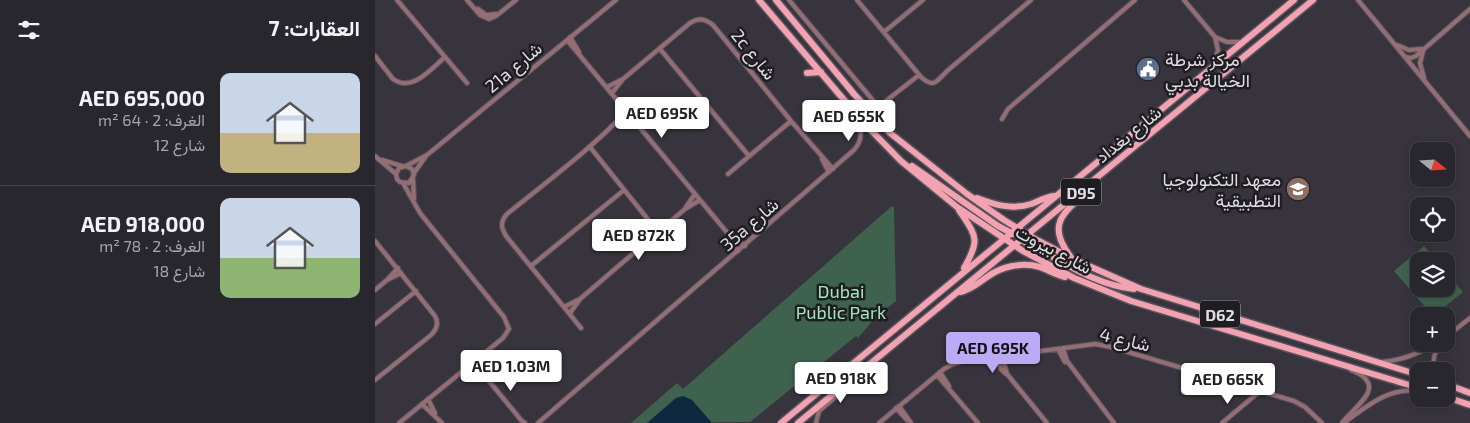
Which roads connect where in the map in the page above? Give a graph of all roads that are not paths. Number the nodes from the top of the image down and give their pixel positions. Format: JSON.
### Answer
{"nodes":[{"id":1,"x":397,"y":0,"type":"edge"},
{"id":2,"x":514,"y":0,"type":"edge"},
{"id":3,"x":606,"y":0,"type":"edge"},
{"id":4,"x":615,"y":0,"type":"edge"},
{"id":5,"x":759,"y":0,"type":"edge"},
{"id":6,"x":777,"y":0,"type":"edge"},
{"id":7,"x":789,"y":0,"type":"edge"},
{"id":8,"x":857,"y":0,"type":"edge"},
{"id":9,"x":923,"y":0,"type":"edge"},
{"id":10,"x":1031,"y":0,"type":"edge"},
{"id":11,"x":1135,"y":0,"type":"edge"},
{"id":12,"x":1184,"y":0,"type":"edge"},
{"id":13,"x":1294,"y":0,"type":"edge"},
{"id":14,"x":1313,"y":0,"type":"edge"},
{"id":15,"x":1358,"y":0,"type":"edge"},
{"id":16,"x":469,"y":1,"type":"edge"},
{"id":17,"x":609,"y":5,"type":"junction"},
{"id":18,"x":1470,"y":9,"type":"edge"},
{"id":19,"x":884,"y":32,"type":"junction"},
{"id":20,"x":1215,"y":37,"type":"junction"},
{"id":21,"x":569,"y":39,"type":"junction"},
{"id":22,"x":1243,"y":42,"type":"junction"},
{"id":23,"x":1394,"y":43,"type":"junction"},
{"id":24,"x":660,"y":49,"type":"junction"},
{"id":25,"x":1423,"y":49,"type":"junction"},
{"id":26,"x":375,"y":56,"type":"edge"},
{"id":27,"x":445,"y":57,"type":"junction"},
{"id":28,"x":1405,"y":57,"type":"junction"},
{"id":29,"x":1213,"y":67,"type":"junction"},
{"id":30,"x":821,"y":72,"type":"junction"},
{"id":31,"x":807,"y":73,"type":"dead end"},
{"id":32,"x":919,"y":75,"type":"junction"},
{"id":33,"x":623,"y":79,"type":"junction"},
{"id":34,"x":1425,"y":81,"type":"junction"},
{"id":35,"x":467,"y":83,"type":"dead end"},
{"id":36,"x":607,"y":87,"type":"junction"},
{"id":37,"x":612,"y":93,"type":"junction"},
{"id":38,"x":627,"y":111,"type":"junction"},
{"id":39,"x":854,"y":112,"type":"junction"},
{"id":40,"x":632,"y":117,"type":"junction"},
{"id":41,"x":1002,"y":119,"type":"dead end"},
{"id":42,"x":791,"y":121,"type":"junction"},
{"id":43,"x":617,"y":124,"type":"junction"},
{"id":44,"x":1470,"y":136,"type":"edge"},
{"id":45,"x":590,"y":147,"type":"junction"},
{"id":46,"x":1133,"y":149,"type":"junction"},
{"id":47,"x":427,"y":155,"type":"junction"},
{"id":48,"x":375,"y":156,"type":"edge"},
{"id":49,"x":749,"y":156,"type":"junction"},
{"id":50,"x":380,"y":160,"type":"junction"},
{"id":51,"x":901,"y":161,"type":"junction"},
{"id":52,"x":404,"y":166,"type":"junction"},
{"id":53,"x":831,"y":170,"type":"junction"},
{"id":54,"x":396,"y":174,"type":"junction"},
{"id":55,"x":728,"y":174,"type":"dead end"},
{"id":56,"x":413,"y":175,"type":"junction"},
{"id":57,"x":403,"y":183,"type":"junction"},
{"id":58,"x":624,"y":190,"type":"junction"},
{"id":59,"x":695,"y":194,"type":"junction"},
{"id":60,"x":967,"y":194,"type":"junction"},
{"id":61,"x":1055,"y":196,"type":"junction"},
{"id":62,"x":700,"y":200,"type":"junction"},
{"id":63,"x":415,"y":204,"type":"junction"},
{"id":64,"x":957,"y":207,"type":"junction"},
{"id":65,"x":685,"y":209,"type":"junction"},
{"id":66,"x":1017,"y":228,"type":"junction"},
{"id":67,"x":658,"y":232,"type":"junction"},
{"id":68,"x":1010,"y":233,"type":"junction"},
{"id":69,"x":1029,"y":235,"type":"junction"},
{"id":70,"x":730,"y":236,"type":"junction"},
{"id":71,"x":1003,"y":239,"type":"junction"},
{"id":72,"x":1022,"y":240,"type":"junction"},
{"id":73,"x":375,"y":241,"type":"edge"},
{"id":74,"x":745,"y":246,"type":"junction"},
{"id":75,"x":1015,"y":246,"type":"junction"},
{"id":76,"x":739,"y":251,"type":"junction"},
{"id":77,"x":1073,"y":259,"type":"junction"},
{"id":78,"x":531,"y":266,"type":"junction"},
{"id":79,"x":397,"y":268,"type":"junction"},
{"id":80,"x":401,"y":273,"type":"junction"},
{"id":81,"x":961,"y":273,"type":"junction"},
{"id":82,"x":1074,"y":278,"type":"junction"},
{"id":83,"x":387,"y":280,"type":"junction"},
{"id":84,"x":1141,"y":289,"type":"junction"},
{"id":85,"x":375,"y":290,"type":"edge"},
{"id":86,"x":416,"y":291,"type":"junction"},
{"id":87,"x":958,"y":292,"type":"junction"},
{"id":88,"x":580,"y":299,"type":"junction"},
{"id":89,"x":565,"y":307,"type":"junction"},
{"id":90,"x":570,"y":313,"type":"junction"},
{"id":91,"x":1470,"y":318,"type":"edge"},
{"id":92,"x":375,"y":324,"type":"edge"},
{"id":93,"x":581,"y":328,"type":"dead end"},
{"id":94,"x":1455,"y":331,"type":"edge"},
{"id":95,"x":1060,"y":349,"type":"junction"},
{"id":96,"x":1421,"y":352,"type":"edge"},
{"id":97,"x":999,"y":356,"type":"junction"},
{"id":98,"x":1329,"y":359,"type":"junction"},
{"id":99,"x":475,"y":361,"type":"junction"},
{"id":100,"x":1378,"y":362,"type":"junction"},
{"id":101,"x":471,"y":365,"type":"junction"},
{"id":102,"x":1410,"y":372,"type":"edge"},
{"id":103,"x":939,"y":374,"type":"junction"},
{"id":104,"x":485,"y":376,"type":"junction"},
{"id":105,"x":375,"y":380,"type":"edge"},
{"id":106,"x":849,"y":381,"type":"junction"},
{"id":107,"x":1410,"y":385,"type":"edge"},
{"id":108,"x":1455,"y":387,"type":"edge"},
{"id":109,"x":1250,"y":389,"type":"junction"},
{"id":110,"x":1410,"y":391,"type":"edge"},
{"id":111,"x":1259,"y":392,"type":"junction"},
{"id":112,"x":1470,"y":393,"type":"edge"},
{"id":113,"x":428,"y":399,"type":"junction"},
{"id":114,"x":1455,"y":399,"type":"edge"},
{"id":115,"x":1247,"y":402,"type":"junction"},
{"id":116,"x":422,"y":404,"type":"junction"},
{"id":117,"x":1470,"y":405,"type":"edge"},
{"id":118,"x":898,"y":407,"type":"junction"},
{"id":119,"x":436,"y":416,"type":"junction"},
{"id":120,"x":1114,"y":422,"type":"edge"},
{"id":121,"x":399,"y":423,"type":"edge"},
{"id":122,"x":442,"y":423,"type":"edge"},
{"id":123,"x":525,"y":423,"type":"edge"},
{"id":124,"x":538,"y":423,"type":"edge"},
{"id":125,"x":781,"y":423,"type":"edge"},
{"id":126,"x":798,"y":423,"type":"edge"},
{"id":127,"x":816,"y":423,"type":"edge"},
{"id":128,"x":879,"y":423,"type":"edge"},
{"id":129,"x":910,"y":423,"type":"edge"},
{"id":130,"x":979,"y":423,"type":"edge"},
{"id":131,"x":1047,"y":423,"type":"edge"},
{"id":132,"x":1222,"y":423,"type":"edge"},
{"id":133,"x":1320,"y":423,"type":"edge"},
{"id":134,"x":1342,"y":423,"type":"edge"}],
"edges":[{"from":1,"to":27,"type":"street"},
{"from":2,"to":16,"type":"street"},
{"from":3,"to":17,"type":"street"},
{"from":4,"to":17,"type":"street","name":"21a شارع"},
{"from":5,"to":30,"type":"main road","name":"شارع بيروت","number":"D62"},
{"from":6,"to":60,"type":"main road","name":"شارع بيروت","number":"D62"},
{"from":7,"to":32,"type":"street"},
{"from":8,"to":19,"type":"street"},
{"from":9,"to":19,"type":"street"},
{"from":10,"to":32,"type":"street"},
{"from":11,"to":41,"type":"street"},
{"from":12,"to":20,"type":"street"},
{"from":13,"to":22,"type":"main road","name":"شارع بغداد","number":"D95"},
{"from":14,"to":46,"type":"main road","name":"شارع بغداد","number":"D95"},
{"from":15,"to":23,"type":"street"},
{"from":17,"to":21,"type":"street","name":"21a شارع"},
{"from":18,"to":25,"type":"street"},
{"from":19,"to":32,"type":"street"},
{"from":20,"to":22,"type":"street"},
{"from":20,"to":29,"type":"street"},
{"from":21,"to":36,"type":"street"},
{"from":21,"to":47,"type":"street","name":"21a شارع"},
{"from":22,"to":29,"type":"main road","name":"شارع بغداد","number":"D95"},
{"from":23,"to":25,"type":"street"},
{"from":23,"to":28,"type":"street"},
{"from":24,"to":33,"type":"street"},
{"from":24,"to":42,"type":"street","name":"2c شارع"},
{"from":24,"to":49,"type":"street"},
{"from":25,"to":28,"type":"street"},
{"from":25,"to":34,"type":"street"},
{"from":26,"to":27,"type":"street"},
{"from":27,"to":35,"type":"street"},
{"from":28,"to":34,"type":"street"},
{"from":29,"to":61,"type":"main road","name":"شارع بغداد","number":"D95"},
{"from":30,"to":31,"type":"main road"},
{"from":30,"to":39,"type":"main road","name":"شارع بيروت","number":"D62"},
{"from":33,"to":36,"type":"street"},
{"from":33,"to":37,"type":"street"},
{"from":34,"to":44,"type":"street"},
{"from":36,"to":37,"type":"street"},
{"from":37,"to":38,"type":"street"},
{"from":38,"to":40,"type":"street"},
{"from":38,"to":43,"type":"street"},
{"from":39,"to":51,"type":"main road","name":"شارع بيروت","number":"D62"},
{"from":39,"to":53,"type":"street","name":"35a شارع"},
{"from":40,"to":43,"type":"street"},
{"from":40,"to":59,"type":"street"},
{"from":42,"to":49,"type":"street"},
{"from":42,"to":53,"type":"street","name":"2c شارع"},
{"from":43,"to":45,"type":"street"},
{"from":45,"to":58,"type":"street"},
{"from":45,"to":78,"type":"street"},
{"from":46,"to":69,"type":"main road","name":"شارع بغداد","number":"D95"},
{"from":46,"to":77,"type":"main road"},
{"from":47,"to":52,"type":"street","name":"21a شارع"},
{"from":47,"to":56,"type":"street","name":"21a شارع"},
{"from":48,"to":50,"type":"street"},
{"from":49,"to":55,"type":"street"},
{"from":50,"to":52,"type":"street"},
{"from":50,"to":54,"type":"street"},
{"from":51,"to":64,"type":"main road","name":"شارع بيروت","number":"D62"},
{"from":51,"to":68,"type":"main road"},
{"from":52,"to":54,"type":"street"},
{"from":52,"to":56,"type":"street"},
{"from":53,"to":74,"type":"street","name":"35a شارع"},
{"from":54,"to":57,"type":"street"},
{"from":56,"to":57,"type":"street"},
{"from":56,"to":63,"type":"street"},
{"from":57,"to":63,"type":"street"},
{"from":58,"to":67,"type":"street"},
{"from":58,"to":78,"type":"street"},
{"from":59,"to":62,"type":"street"},
{"from":59,"to":65,"type":"street"},
{"from":60,"to":61,"type":"main road"},
{"from":60,"to":66,"type":"main road","name":"شارع بيروت","number":"D62"},
{"from":61,"to":66,"type":"main road","name":"شارع بغداد","number":"D95"},
{"from":62,"to":65,"type":"street"},
{"from":62,"to":70,"type":"street"},
{"from":63,"to":99,"type":"street"},
{"from":64,"to":71,"type":"main road","name":"شارع بيروت","number":"D62"},
{"from":64,"to":81,"type":"main road"},
{"from":65,"to":67,"type":"street"},
{"from":66,"to":68,"type":"main road","name":"شارع بغداد","number":"D95"},
{"from":66,"to":69,"type":"main road","name":"شارع بيروت","number":"D62"},
{"from":67,"to":88,"type":"street"},
{"from":68,"to":69,"type":"main road"},
{"from":68,"to":71,"type":"main road","name":"شارع بغداد","number":"D95"},
{"from":69,"to":72,"type":"main road","name":"شارع بغداد","number":"D95"},
{"from":69,"to":77,"type":"main road","name":"شارع بيروت","number":"D62"},
{"from":70,"to":74,"type":"street"},
{"from":70,"to":76,"type":"street"},
{"from":71,"to":72,"type":"main road"},
{"from":71,"to":75,"type":"main road","name":"شارع بيروت","number":"D62"},
{"from":71,"to":81,"type":"main road","name":"شارع بغداد","number":"D95"},
{"from":72,"to":75,"type":"main road","name":"شارع بغداد","number":"D95"},
{"from":72,"to":84,"type":"main road"},
{"from":73,"to":79,"type":"street"},
{"from":74,"to":76,"type":"street","name":"35a شارع"},
{"from":75,"to":82,"type":"main road","name":"شارع بيروت","number":"D62"},
{"from":75,"to":87,"type":"main road","name":"شارع بغداد","number":"D95"},
{"from":76,"to":124,"type":"street","name":"35a شارع"},
{"from":77,"to":84,"type":"main road","name":"شارع بيروت","number":"D62"},
{"from":78,"to":89,"type":"street"},
{"from":79,"to":80,"type":"street"},
{"from":79,"to":83,"type":"street"},
{"from":80,"to":83,"type":"street"},
{"from":80,"to":86,"type":"street"},
{"from":81,"to":125,"type":"main road","name":"شارع بغداد","number":"D95"},
{"from":82,"to":87,"type":"main road"},
{"from":82,"to":98,"type":"main road","name":"شارع بيروت","number":"D62"},
{"from":83,"to":85,"type":"street"},
{"from":84,"to":100,"type":"main road","name":"شارع بيروت","number":"D62"},
{"from":86,"to":92,"type":"street"},
{"from":86,"to":105,"type":"street"},
{"from":87,"to":106,"type":"main road","name":"شارع بغداد","number":"D95"},
{"from":88,"to":89,"type":"street"},
{"from":88,"to":90,"type":"street"},
{"from":89,"to":90,"type":"street"},
{"from":90,"to":93,"type":"street"},
{"from":91,"to":94,"type":"street"},
{"from":95,"to":97,"type":"street","name":"شارع 4"},
{"from":95,"to":109,"type":"street","name":"شارع 4"},
{"from":95,"to":120,"type":"street"},
{"from":96,"to":100,"type":"street"},
{"from":97,"to":103,"type":"street","name":"شارع 4"},
{"from":97,"to":131,"type":"street"},
{"from":98,"to":107,"type":"main road","name":"شارع بيروت","number":"D62"},
{"from":98,"to":134,"type":"street"},
{"from":99,"to":101,"type":"street"},
{"from":99,"to":104,"type":"street"},
{"from":100,"to":102,"type":"main road","name":"شارع بيروت","number":"D62"},
{"from":101,"to":104,"type":"street"},
{"from":101,"to":113,"type":"street"},
{"from":103,"to":118,"type":"street","name":"شارع 4"},
{"from":103,"to":130,"type":"street"},
{"from":104,"to":123,"type":"street"},
{"from":106,"to":126,"type":"main road","name":"شارع بغداد","number":"D95"},
{"from":106,"to":127,"type":"street"},
{"from":108,"to":112,"type":"main road"},
{"from":109,"to":111,"type":"street","name":"شارع 4"},
{"from":109,"to":115,"type":"street"},
{"from":110,"to":134,"type":"street"},
{"from":111,"to":115,"type":"street"},
{"from":111,"to":133,"type":"street","name":"شارع 4"},
{"from":113,"to":116,"type":"street"},
{"from":113,"to":119,"type":"street"},
{"from":114,"to":117,"type":"main road"},
{"from":115,"to":132,"type":"street"},
{"from":116,"to":119,"type":"street"},
{"from":116,"to":121,"type":"street"},
{"from":118,"to":128,"type":"street","name":"شارع 4"},
{"from":118,"to":129,"type":"street"},
{"from":119,"to":122,"type":"street"}]}
